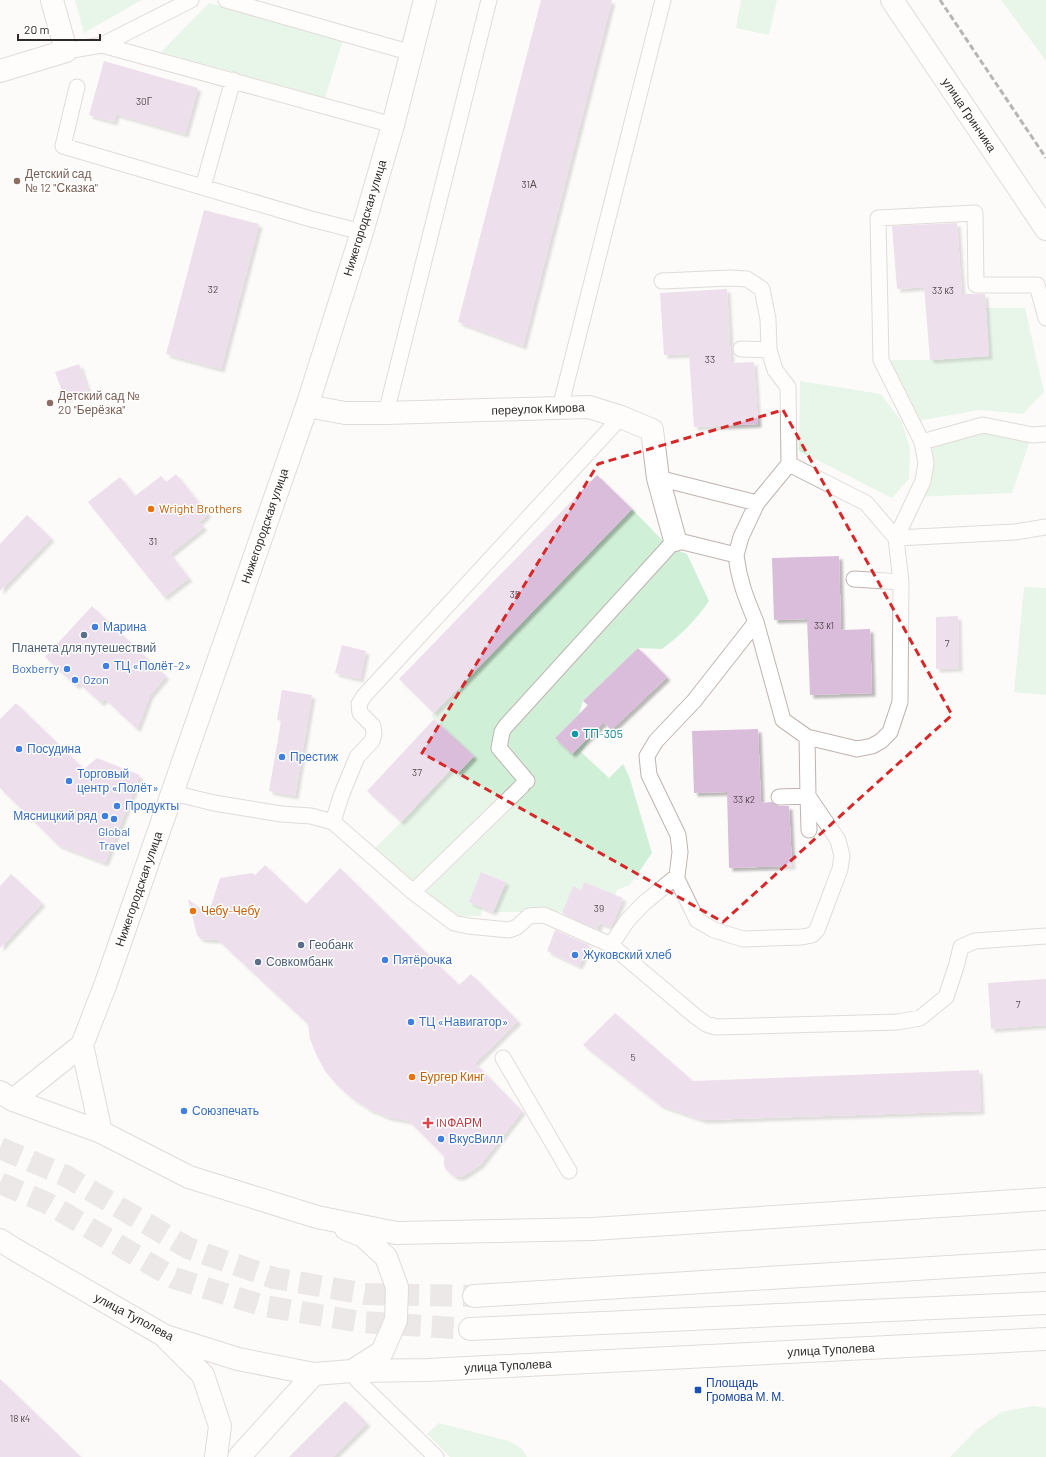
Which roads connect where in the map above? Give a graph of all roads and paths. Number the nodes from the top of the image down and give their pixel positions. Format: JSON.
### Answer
{"nodes":[{"id":1,"x":52,"y":0,"type":"edge"},
{"id":2,"x":191,"y":0,"type":"edge"},
{"id":3,"x":226,"y":0,"type":"edge"},
{"id":4,"x":425,"y":0,"type":"edge"},
{"id":5,"x":489,"y":0,"type":"edge"},
{"id":6,"x":663,"y":0,"type":"edge"},
{"id":7,"x":892,"y":0,"type":"edge"},
{"id":8,"x":102,"y":45,"type":"junction"},
{"id":9,"x":66,"y":51,"type":"junction"},
{"id":10,"x":412,"y":53,"type":"junction"},
{"id":11,"x":0,"y":71,"type":"edge"},
{"id":12,"x":233,"y":80,"type":"junction"},
{"id":13,"x":77,"y":87,"type":"dead end"},
{"id":14,"x":393,"y":125,"type":"junction"},
{"id":15,"x":203,"y":187,"type":"junction"},
{"id":16,"x":1046,"y":229,"type":"edge"},
{"id":17,"x":362,"y":232,"type":"junction"},
{"id":18,"x":662,"y":281,"type":"dead end"},
{"id":19,"x":1046,"y":318,"type":"edge"},
{"id":20,"x":741,"y":349,"type":"dead end"},
{"id":21,"x":769,"y":350,"type":"junction"},
{"id":22,"x":307,"y":406,"type":"junction"},
{"id":23,"x":560,"y":408,"type":"junction"},
{"id":24,"x":386,"y":413,"type":"junction"},
{"id":25,"x":621,"y":417,"type":"junction"},
{"id":26,"x":1046,"y":434,"type":"edge"},
{"id":27,"x":922,"y":442,"type":"junction"},
{"id":28,"x":789,"y":464,"type":"junction"},
{"id":29,"x":658,"y":478,"type":"junction"},
{"id":30,"x":757,"y":503,"type":"junction"},
{"id":31,"x":1046,"y":527,"type":"edge"},
{"id":32,"x":896,"y":538,"type":"junction"},
{"id":33,"x":675,"y":540,"type":"junction"},
{"id":34,"x":736,"y":555,"type":"junction"},
{"id":35,"x":854,"y":579,"type":"dead end"},
{"id":36,"x":901,"y":582,"type":"junction"},
{"id":37,"x":756,"y":622,"type":"junction"},
{"id":38,"x":807,"y":737,"type":"junction"},
{"id":39,"x":173,"y":793,"type":"junction"},
{"id":40,"x":808,"y":796,"type":"junction"},
{"id":41,"x":779,"y":797,"type":"dead end"},
{"id":42,"x":334,"y":822,"type":"junction"},
{"id":43,"x":809,"y":830,"type":"dead end"},
{"id":44,"x":676,"y":877,"type":"junction"},
{"id":45,"x":413,"y":892,"type":"junction"},
{"id":46,"x":1046,"y":936,"type":"edge"},
{"id":47,"x":612,"y":945,"type":"junction"},
{"id":48,"x":82,"y":1045,"type":"junction"},
{"id":49,"x":503,"y":1058,"type":"dead end"},
{"id":50,"x":4,"y":1092,"type":"edge"},
{"id":51,"x":101,"y":1132,"type":"junction"},
{"id":52,"x":569,"y":1171,"type":"dead end"},
{"id":53,"x":1046,"y":1199,"type":"edge"},
{"id":54,"x":317,"y":1217,"type":"junction"},
{"id":55,"x":7,"y":1245,"type":"edge"},
{"id":56,"x":1046,"y":1261,"type":"edge"},
{"id":57,"x":474,"y":1296,"type":"tunnel mouth"},
{"id":58,"x":1046,"y":1303,"type":"edge"},
{"id":59,"x":470,"y":1329,"type":"tunnel mouth"},
{"id":60,"x":165,"y":1336,"type":"junction"},
{"id":61,"x":1046,"y":1339,"type":"edge"},
{"id":62,"x":352,"y":1371,"type":"junction"},
{"id":63,"x":314,"y":1374,"type":"junction"},
{"id":64,"x":216,"y":1457,"type":"edge"},
{"id":65,"x":239,"y":1457,"type":"edge"},
{"id":66,"x":436,"y":1457,"type":"edge"}],
"edges":[{"from":1,"to":9,"type":"main road"},
{"from":2,"to":8,"type":"lane"},
{"from":3,"to":10,"type":"lane"},
{"from":4,"to":10,"type":"main road","name":"Нижегородская улица"},
{"from":5,"to":24,"type":"lane"},
{"from":6,"to":23,"type":"lane"},
{"from":7,"to":16,"type":"main road","name":"улица Гринчика"},
{"from":8,"to":9,"type":"lane"},
{"from":8,"to":12,"type":"lane"},
{"from":9,"to":11,"type":"main road"},
{"from":10,"to":14,"type":"main road","name":"Нижегородская улица"},
{"from":12,"to":14,"type":"lane"},
{"from":12,"to":15,"type":"lane"},
{"from":13,"to":15,"type":"lane"},
{"from":14,"to":17,"type":"main road","name":"Нижегородская улица"},
{"from":15,"to":17,"type":"lane"},
{"from":17,"to":22,"type":"main road","name":"Нижегородская улица"},
{"from":18,"to":21,"type":"lane"},
{"from":19,"to":27,"type":"lane"},
{"from":20,"to":21,"type":"lane"},
{"from":21,"to":28,"type":"lane"},
{"from":22,"to":24,"type":"main road","name":"переулок Кирова"},
{"from":22,"to":39,"type":"main road","name":"Нижегородская улица"},
{"from":23,"to":24,"type":"main road","name":"переулок Кирова"},
{"from":23,"to":25,"type":"main road","name":"переулок Кирова"},
{"from":25,"to":29,"type":"main road","name":"переулок Кирова"},
{"from":25,"to":42,"type":"lane"},
{"from":26,"to":27,"type":"lane"},
{"from":27,"to":32,"type":"lane"},
{"from":28,"to":30,"type":"lane"},
{"from":28,"to":32,"type":"lane"},
{"from":29,"to":30,"type":"lane"},
{"from":29,"to":33,"type":"main road","name":"переулок Кирова"},
{"from":30,"to":34,"type":"lane"},
{"from":31,"to":32,"type":"lane"},
{"from":32,"to":36,"type":"lane"},
{"from":33,"to":34,"type":"lane"},
{"from":33,"to":45,"type":"lane"},
{"from":34,"to":37,"type":"lane"},
{"from":35,"to":36,"type":"lane"},
{"from":36,"to":38,"type":"lane"},
{"from":37,"to":38,"type":"lane"},
{"from":37,"to":44,"type":"lane"},
{"from":38,"to":40,"type":"lane"},
{"from":39,"to":42,"type":"lane"},
{"from":39,"to":48,"type":"main road","name":"Нижегородская улица"},
{"from":40,"to":41,"type":"lane"},
{"from":40,"to":43,"type":"lane"},
{"from":40,"to":44,"type":"lane"},
{"from":42,"to":45,"type":"lane"},
{"from":44,"to":47,"type":"lane"},
{"from":45,"to":47,"type":"lane"},
{"from":46,"to":47,"type":"lane"},
{"from":48,"to":50,"type":"main road"},
{"from":48,"to":51,"type":"main road"},
{"from":49,"to":52,"type":"lane"},
{"from":50,"to":51,"type":"main road"},
{"from":51,"to":54,"type":"main road"},
{"from":53,"to":54,"type":"main road"},
{"from":54,"to":62,"type":"main road"},
{"from":55,"to":60,"type":"main road","name":"улица Туполева"},
{"from":56,"to":57,"type":"main road"},
{"from":58,"to":59,"type":"main road"},
{"from":60,"to":63,"type":"main road","name":"улица Туполева"},
{"from":60,"to":64,"type":"main road"},
{"from":61,"to":62,"type":"main road","name":"улица Туполева"},
{"from":62,"to":63,"type":"main road","name":"улица Туполева"},
{"from":62,"to":66,"type":"lane"},
{"from":63,"to":65,"type":"main road"}]}
